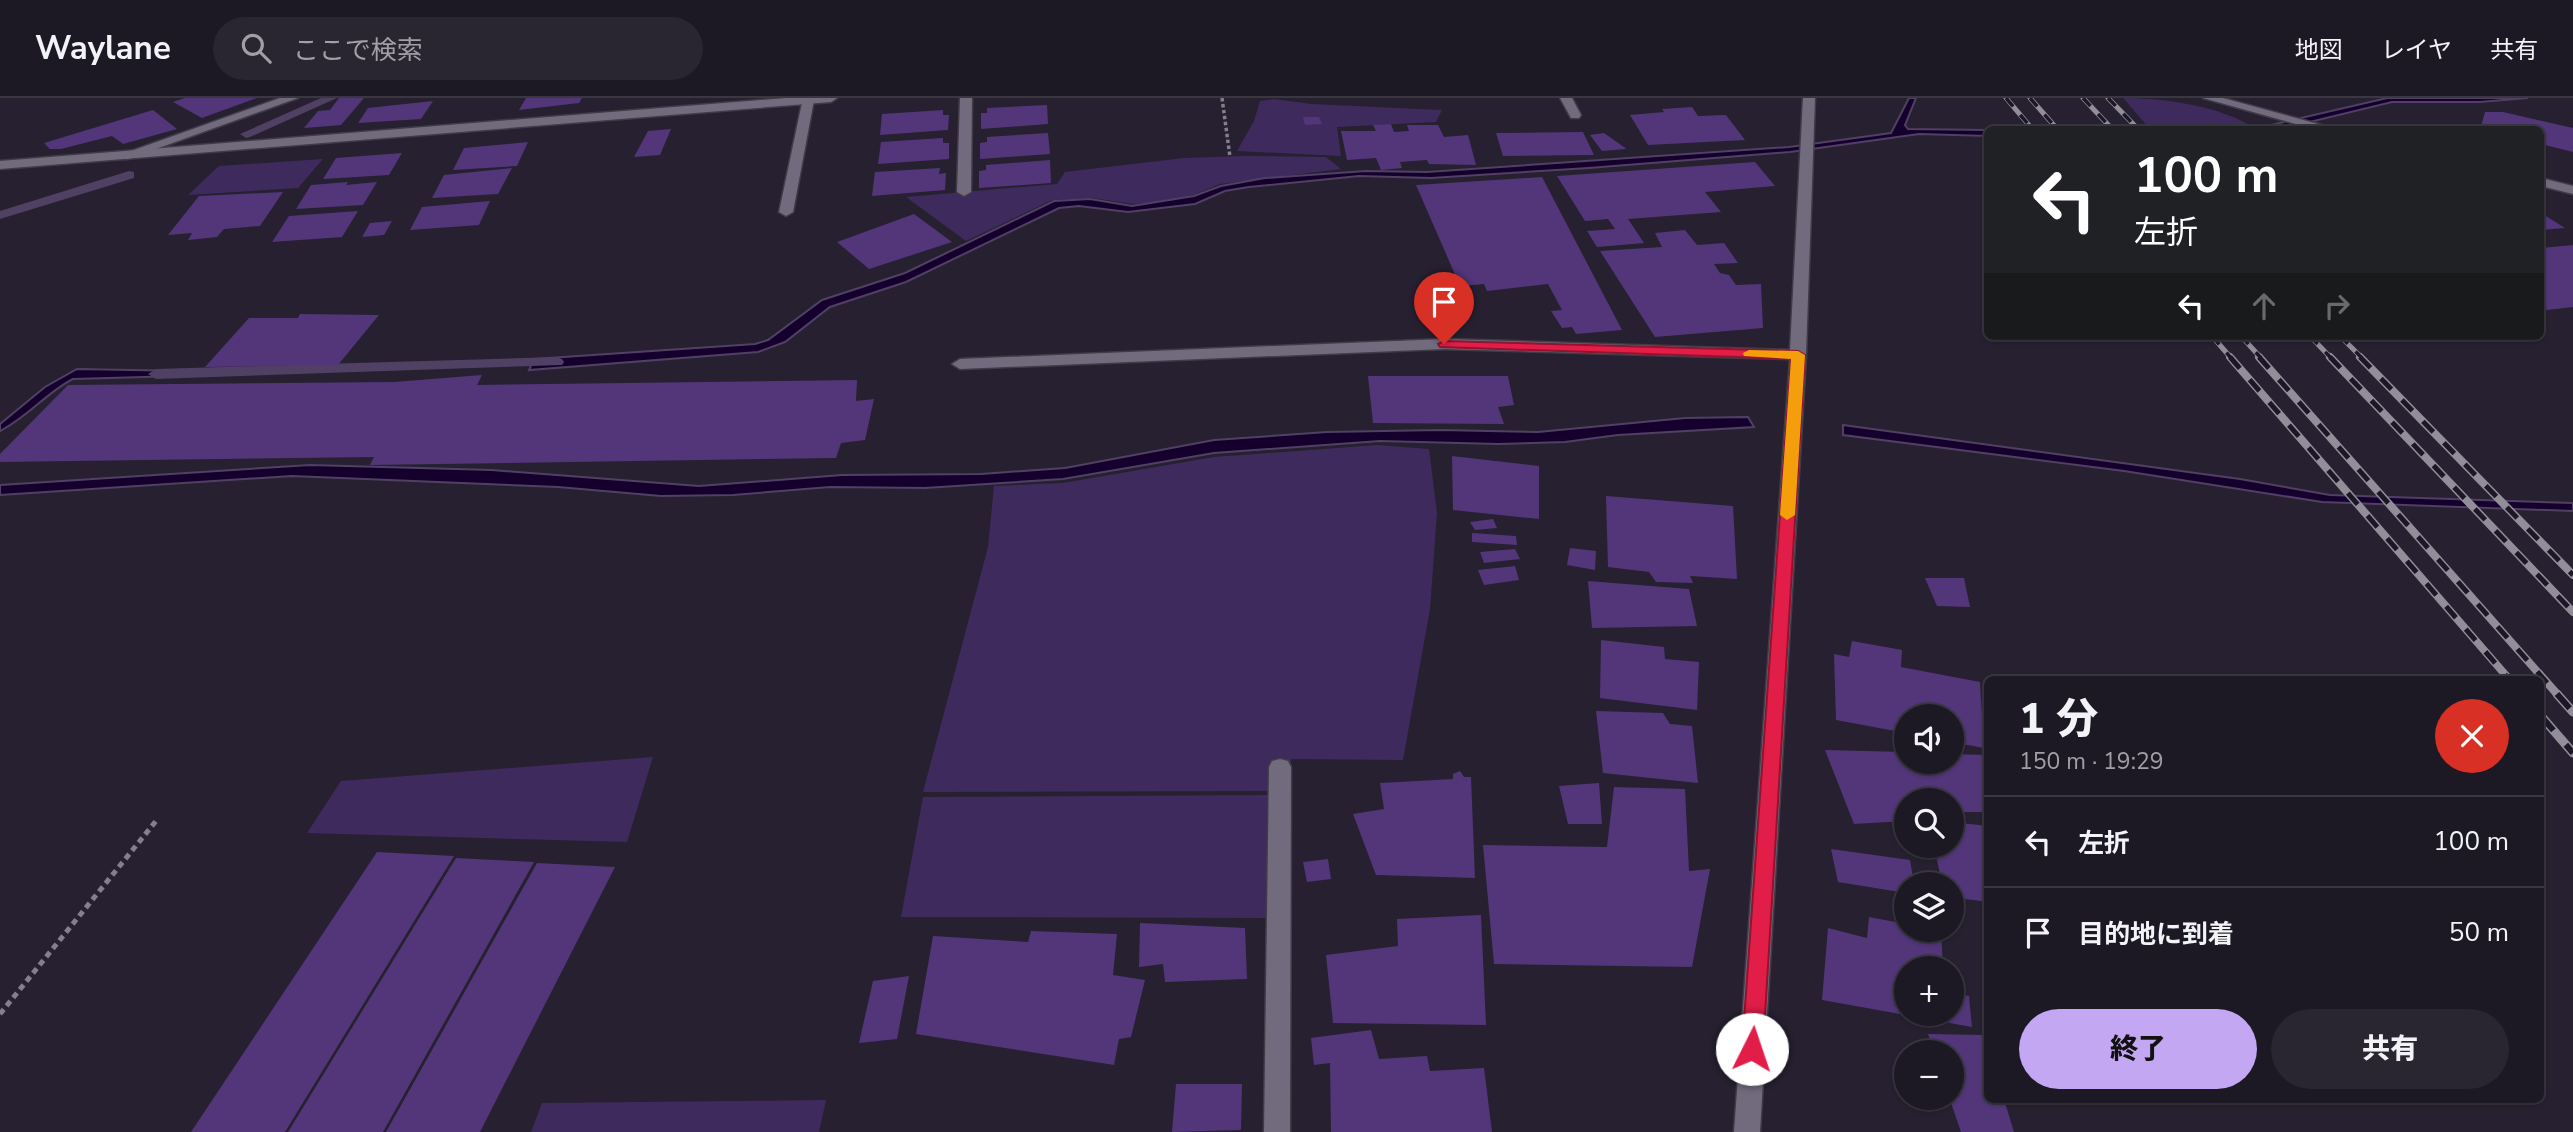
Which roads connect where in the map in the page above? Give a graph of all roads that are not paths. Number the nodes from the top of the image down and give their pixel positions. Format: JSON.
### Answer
{"nodes":[{"id":1,"x":292,"y":98,"type":"edge"},
{"id":2,"x":831,"y":98,"type":"edge"},
{"id":3,"x":966,"y":98,"type":"edge"},
{"id":4,"x":1566,"y":98,"type":"edge"},
{"id":5,"x":1809,"y":98,"type":"edge"},
{"id":6,"x":2209,"y":98,"type":"edge"},
{"id":7,"x":808,"y":100,"type":"junction"},
{"id":8,"x":2222,"y":100,"type":"edge"},
{"id":9,"x":1575,"y":115,"type":"dead end"},
{"id":10,"x":2319,"y":126,"type":"edge"},
{"id":11,"x":123,"y":156,"type":"junction"},
{"id":12,"x":0,"y":165,"type":"edge"},
{"id":13,"x":2544,"y":183,"type":"edge"},
{"id":14,"x":2573,"y":190,"type":"edge"},
{"id":15,"x":964,"y":192,"type":"dead end"},
{"id":16,"x":786,"y":212,"type":"dead end"},
{"id":17,"x":1798,"y":355,"type":"junction"},
{"id":18,"x":960,"y":364,"type":"dead end"},
{"id":19,"x":1280,"y":767,"type":"dead end"},
{"id":20,"x":1277,"y":1132,"type":"edge"},
{"id":21,"x":1747,"y":1132,"type":"edge"}],
"edges":[{"from":1,"to":11,"type":"street"},
{"from":2,"to":7,"type":"street"},
{"from":3,"to":15,"type":"street"},
{"from":4,"to":9,"type":"street"},
{"from":5,"to":17,"type":"street"},
{"from":6,"to":8,"type":"street"},
{"from":7,"to":11,"type":"street"},
{"from":7,"to":16,"type":"street"},
{"from":8,"to":10,"type":"street"},
{"from":11,"to":12,"type":"street"},
{"from":13,"to":14,"type":"street"},
{"from":17,"to":18,"type":"street"},
{"from":17,"to":21,"type":"street"},
{"from":19,"to":20,"type":"street"}]}
